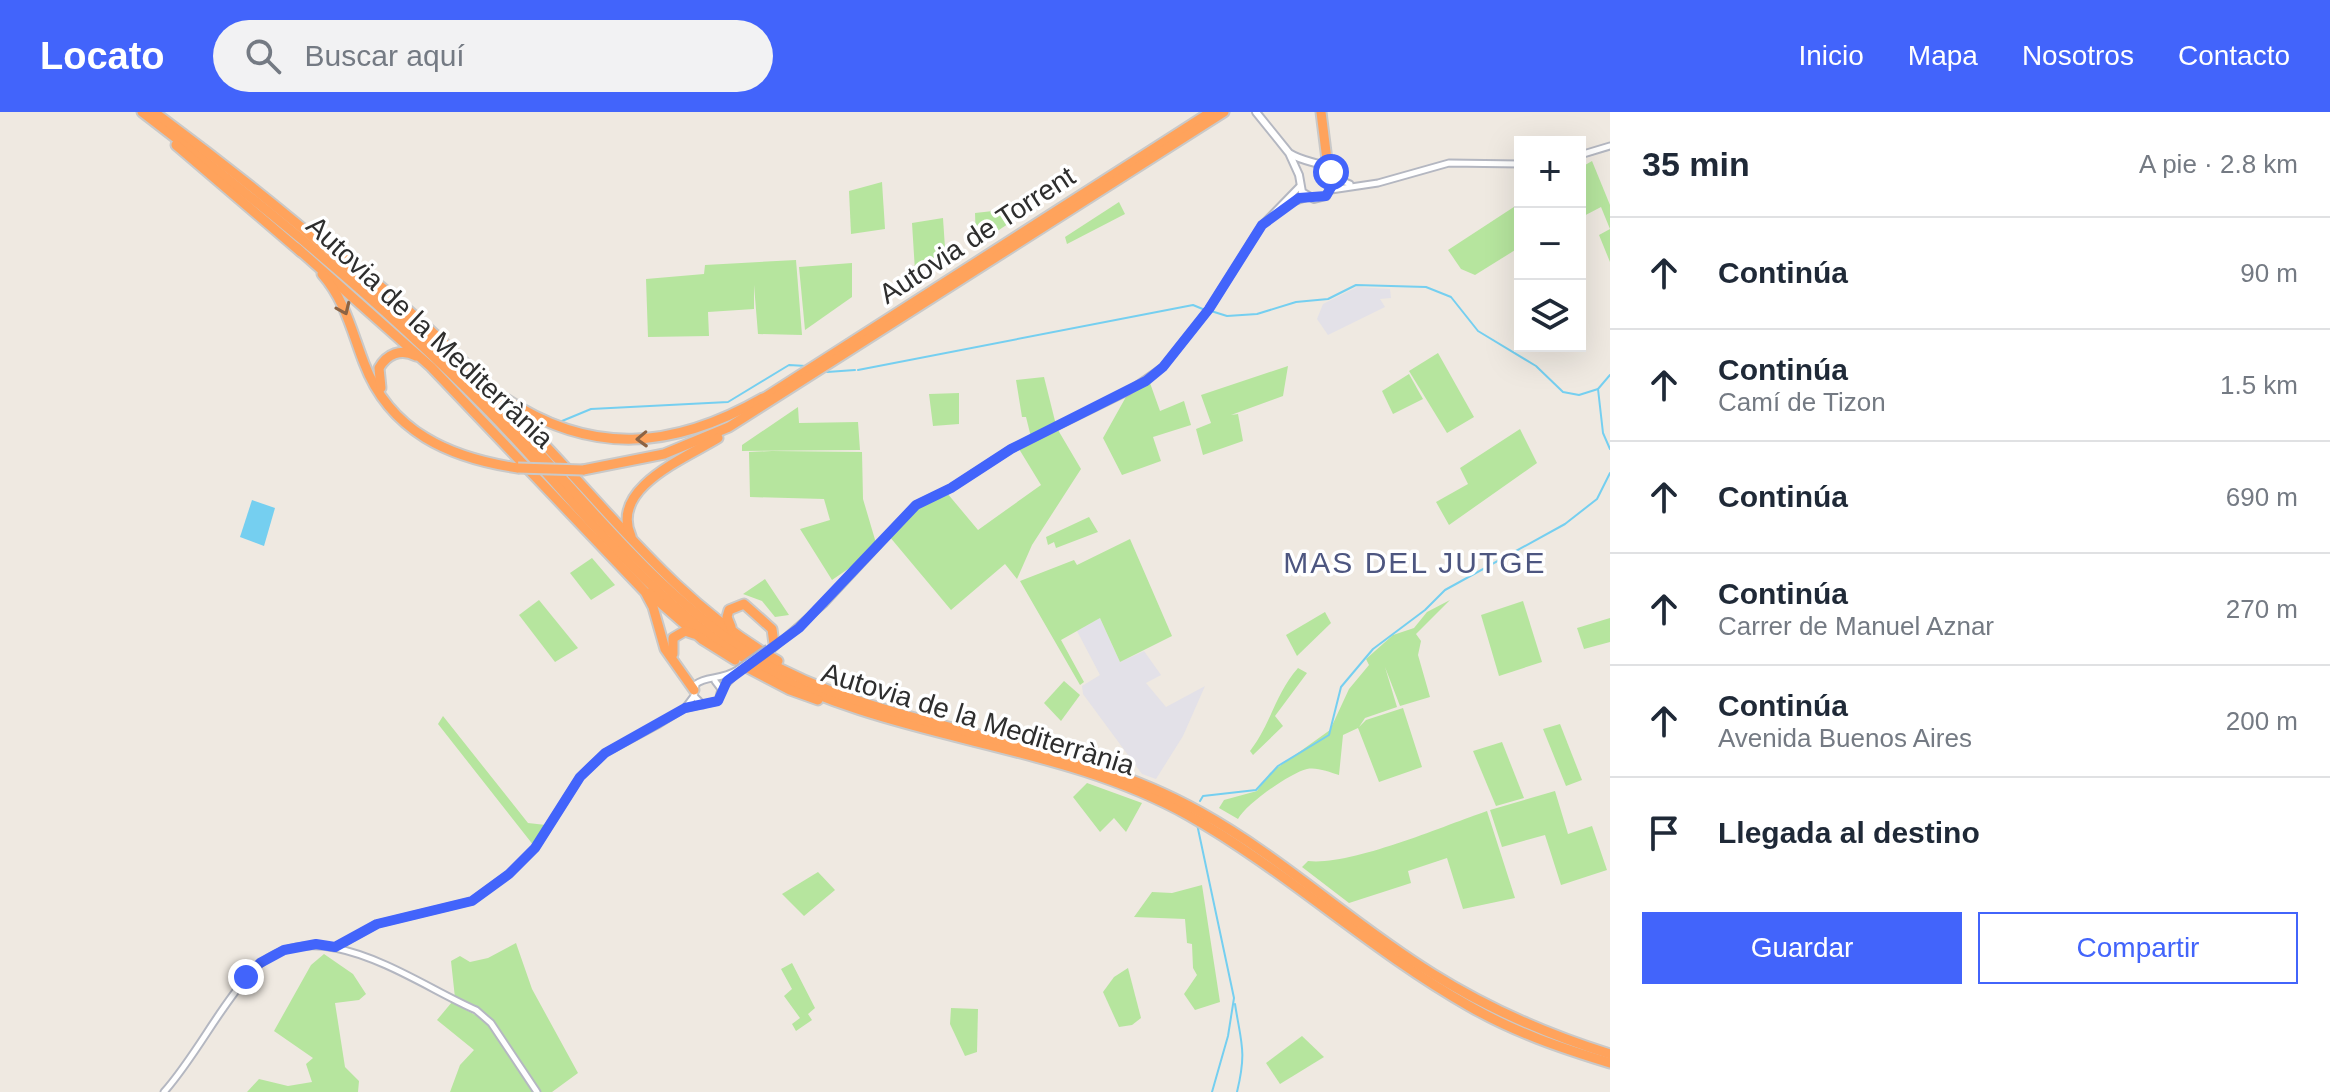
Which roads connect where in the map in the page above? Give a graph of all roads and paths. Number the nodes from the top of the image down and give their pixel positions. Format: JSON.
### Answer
{"nodes":[{"id":1,"x":139,"y":112,"type":"edge"},
{"id":2,"x":154,"y":112,"type":"edge"},
{"id":3,"x":1209,"y":112,"type":"edge"},
{"id":4,"x":1226,"y":112,"type":"edge"},
{"id":5,"x":1256,"y":112,"type":"edge"},
{"id":6,"x":1319,"y":112,"type":"edge"},
{"id":7,"x":1610,"y":148,"type":"edge"},
{"id":8,"x":1289,"y":153,"type":"junction"},
{"id":9,"x":1586,"y":154,"type":"edge"},
{"id":10,"x":1514,"y":164,"type":"edge"},
{"id":11,"x":1308,"y":165,"type":"junction"},
{"id":12,"x":1327,"y":170,"type":"junction"},
{"id":13,"x":1299,"y":175,"type":"junction"},
{"id":14,"x":1355,"y":185,"type":"junction"},
{"id":15,"x":1299,"y":187,"type":"junction"},
{"id":16,"x":1331,"y":190,"type":"junction"},
{"id":17,"x":1308,"y":197,"type":"junction"},
{"id":18,"x":1286,"y":204,"type":"junction"},
{"id":19,"x":293,"y":221,"type":"junction"},
{"id":20,"x":297,"y":248,"type":"junction"},
{"id":21,"x":434,"y":371,"type":"junction"},
{"id":22,"x":802,"y":382,"type":"junction"},
{"id":23,"x":488,"y":385,"type":"junction"},
{"id":24,"x":767,"y":396,"type":"junction"},
{"id":25,"x":516,"y":466,"type":"junction"},
{"id":26,"x":582,"y":467,"type":"junction"},
{"id":27,"x":643,"y":551,"type":"junction"},
{"id":28,"x":620,"y":567,"type":"junction"},
{"id":29,"x":739,"y":636,"type":"junction"},
{"id":30,"x":703,"y":640,"type":"junction"},
{"id":31,"x":770,"y":647,"type":"junction"},
{"id":32,"x":739,"y":671,"type":"junction"},
{"id":33,"x":701,"y":680,"type":"junction"},
{"id":34,"x":715,"y":681,"type":"junction"},
{"id":35,"x":721,"y":689,"type":"junction"},
{"id":36,"x":694,"y":693,"type":"junction"},
{"id":37,"x":858,"y":700,"type":"junction"},
{"id":38,"x":703,"y":705,"type":"junction"},
{"id":39,"x":685,"y":708,"type":"junction"},
{"id":40,"x":874,"y":715,"type":"junction"},
{"id":41,"x":1161,"y":796,"type":"junction"},
{"id":42,"x":1225,"y":832,"type":"junction"},
{"id":43,"x":428,"y":913,"type":"junction"},
{"id":44,"x":442,"y":919,"type":"dead end"},
{"id":45,"x":335,"y":947,"type":"junction"},
{"id":46,"x":1610,"y":1054,"type":"edge"},
{"id":47,"x":1610,"y":1063,"type":"edge"},
{"id":48,"x":164,"y":1092,"type":"edge"},
{"id":49,"x":537,"y":1092,"type":"edge"}],
"edges":[{"from":1,"to":20,"type":"highway"},
{"from":1,"to":40,"type":"highway","name":"Autovia de la Mediterrània"},
{"from":2,"to":19,"type":"highway","name":"Autovia de la Mediterrània"},
{"from":3,"to":24,"type":"highway","name":"Autovia de Torrent"},
{"from":4,"to":22,"type":"highway","name":"Autovia de Torrent"},
{"from":5,"to":8,"type":"main road"},
{"from":6,"to":12,"type":"highway"},
{"from":7,"to":9,"type":"street"},
{"from":8,"to":11,"type":"main road"},
{"from":8,"to":13,"type":"main road"},
{"from":10,"to":14,"type":"street"},
{"from":11,"to":12,"type":"main road"},
{"from":11,"to":13,"type":"main road"},
{"from":12,"to":14,"type":"street"},
{"from":12,"to":16,"type":"main road"},
{"from":13,"to":15,"type":"main road"},
{"from":14,"to":16,"type":"street"},
{"from":15,"to":17,"type":"main road"},
{"from":15,"to":18,"type":"street"},
{"from":16,"to":17,"type":"main road"},
{"from":17,"to":18,"type":"street"},
{"from":18,"to":31,"type":"street"},
{"from":19,"to":23,"type":"highway"},
{"from":19,"to":37,"type":"highway","name":"Autovia de la Mediterrània"},
{"from":20,"to":21,"type":"highway"},
{"from":20,"to":25,"type":"highway","one_way":true},
{"from":21,"to":25,"type":"highway"},
{"from":21,"to":28,"type":"highway"},
{"from":22,"to":26,"type":"highway"},
{"from":22,"to":27,"type":"highway"},
{"from":24,"to":23,"type":"highway","one_way":true},
{"from":23,"to":27,"type":"highway"},
{"from":24,"to":26,"type":"highway"},
{"from":25,"to":26,"type":"highway","bridge":true},
{"from":27,"to":29,"type":"highway"},
{"from":28,"to":30,"type":"highway"},
{"from":28,"to":36,"type":"highway"},
{"from":29,"to":31,"type":"highway"},
{"from":29,"to":37,"type":"highway"},
{"from":30,"to":33,"type":"highway"},
{"from":30,"to":40,"type":"highway"},
{"from":31,"to":32,"type":"street","bridge":true},
{"from":32,"to":34,"type":"street"},
{"from":32,"to":35,"type":"street"},
{"from":33,"to":34,"type":"street"},
{"from":33,"to":36,"type":"street"},
{"from":34,"to":35,"type":"street"},
{"from":35,"to":38,"type":"street"},
{"from":36,"to":38,"type":"street"},
{"from":36,"to":39,"type":"street"},
{"from":37,"to":41,"type":"highway","name":"Autovia de la Mediterrània"},
{"from":38,"to":39,"type":"street"},
{"from":39,"to":43,"type":"street"},
{"from":40,"to":41,"type":"highway","name":"Autovia de la Mediterrània"},
{"from":41,"to":42,"type":"highway","name":"Autovia de la Mediterrània"},
{"from":42,"to":46,"type":"highway","name":"Autovia de la Mediterrània"},
{"from":42,"to":47,"type":"highway","name":"Autovia de la Mediterrània"},
{"from":43,"to":44,"type":"street"},
{"from":43,"to":45,"type":"street"},
{"from":45,"to":48,"type":"street"},
{"from":45,"to":49,"type":"street"}]}
